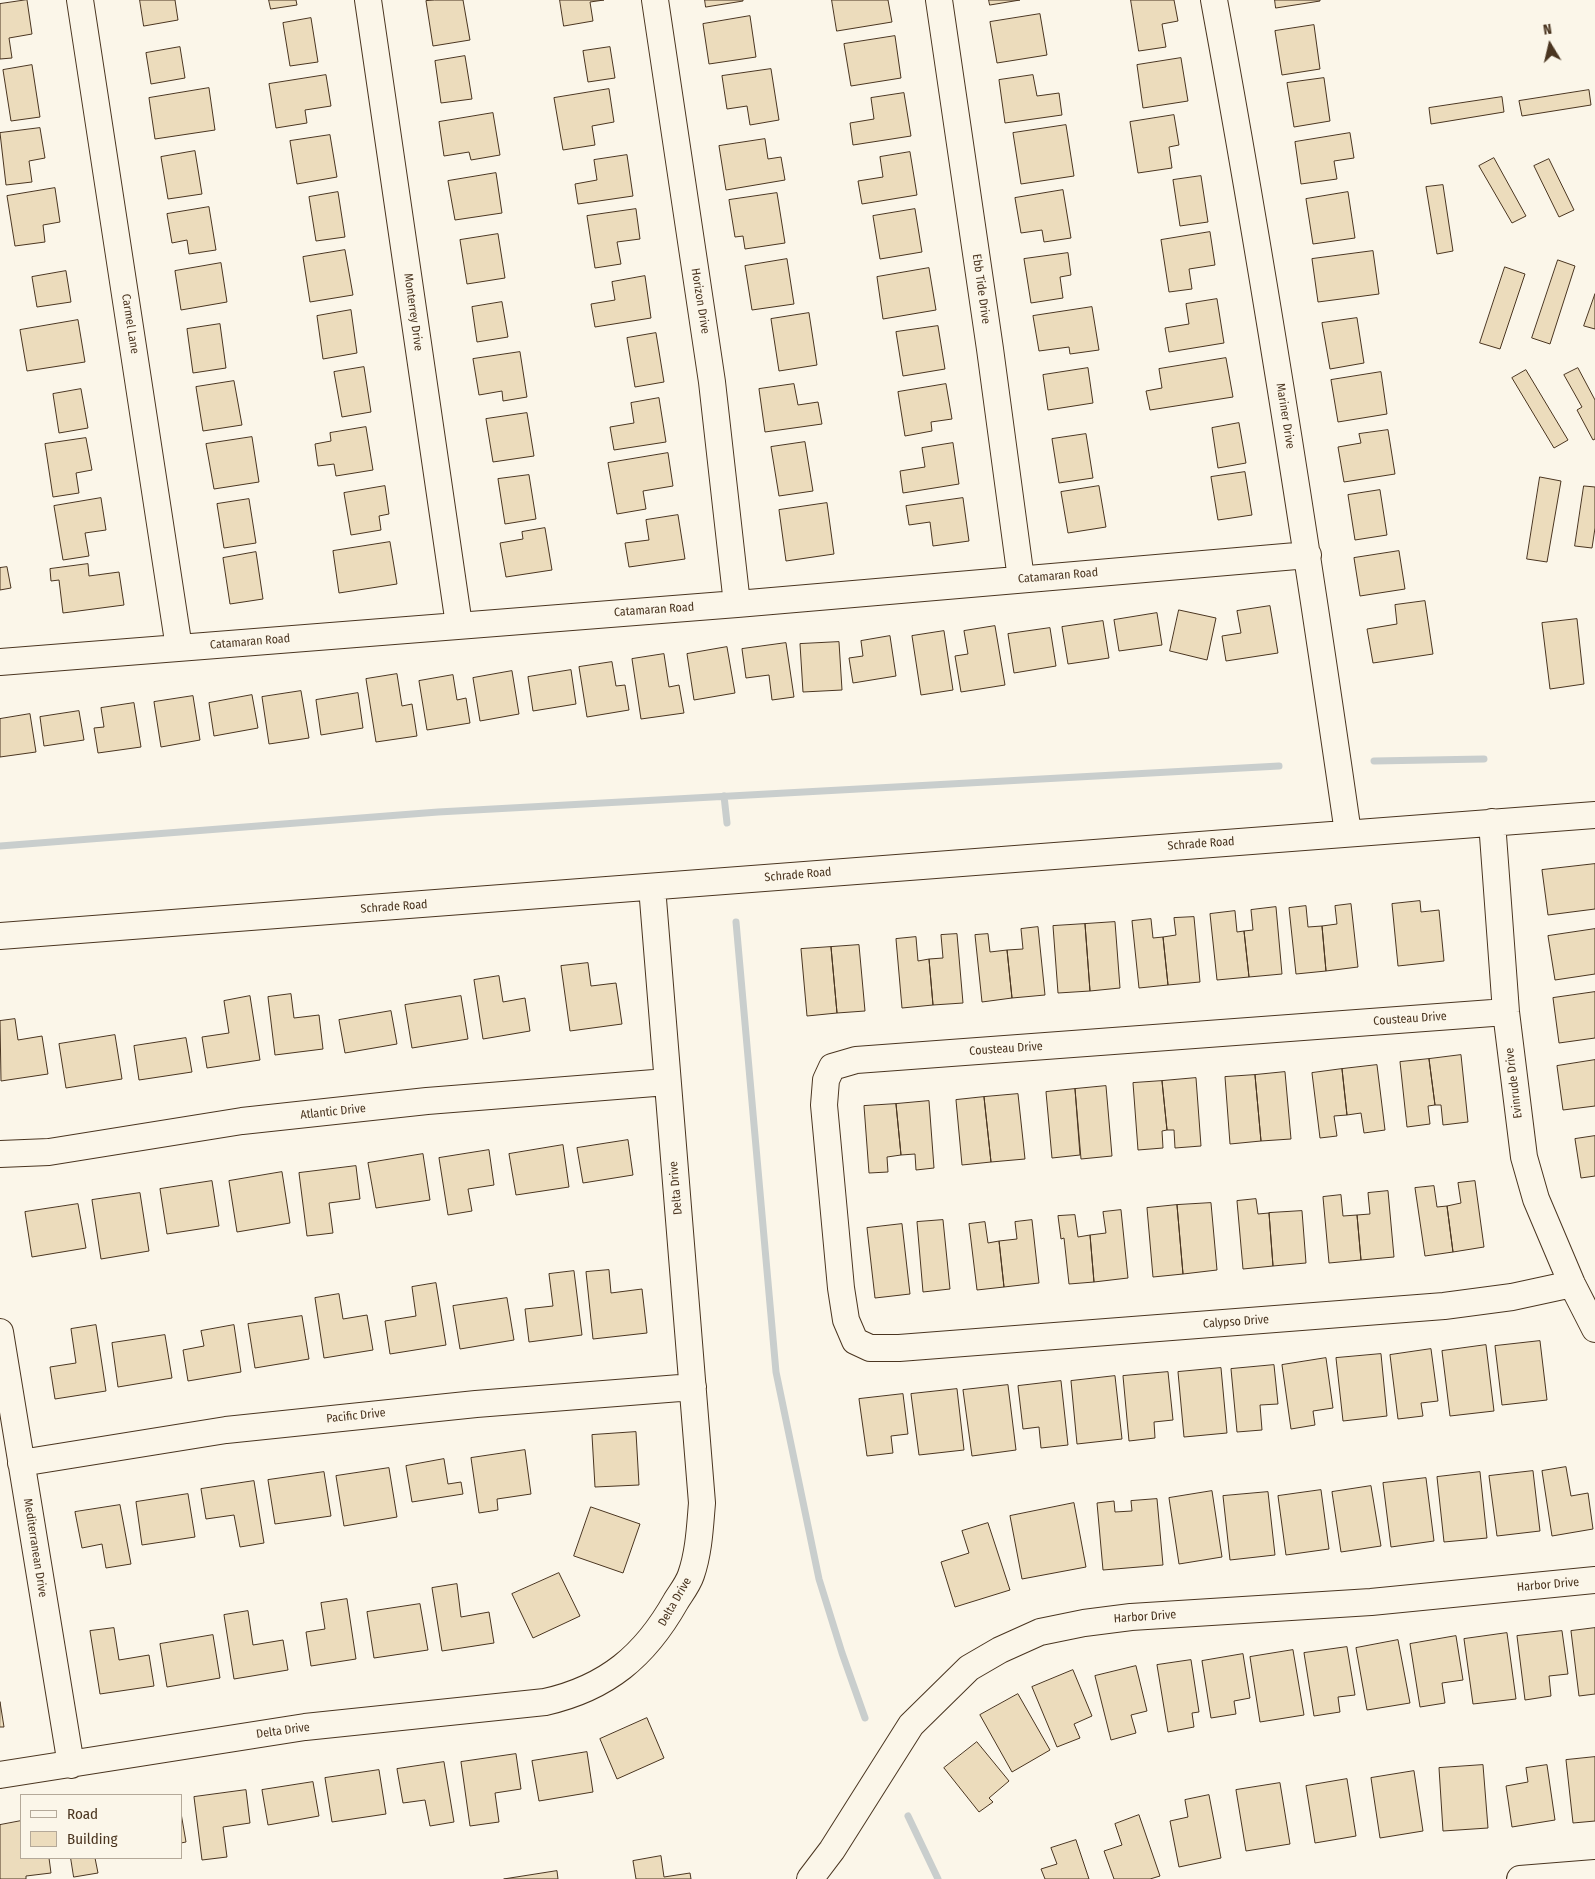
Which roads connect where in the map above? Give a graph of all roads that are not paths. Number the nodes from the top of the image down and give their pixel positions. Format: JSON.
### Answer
{"nodes":[{"id":1,"x":80,"y":0,"type":"edge"},
{"id":2,"x":368,"y":0,"type":"edge"},
{"id":3,"x":655,"y":0,"type":"edge"},
{"id":4,"x":939,"y":0,"type":"edge"},
{"id":5,"x":1214,"y":0,"type":"edge"},
{"id":6,"x":1308,"y":555,"type":"junction"},
{"id":7,"x":1022,"y":579,"type":"junction"},
{"id":8,"x":737,"y":604,"type":"junction"},
{"id":9,"x":459,"y":625,"type":"junction"},
{"id":10,"x":179,"y":648,"type":"junction"},
{"id":11,"x":0,"y":662,"type":"edge"},
{"id":12,"x":1595,"y":815,"type":"edge"},
{"id":13,"x":1492,"y":822,"type":"junction"},
{"id":14,"x":1348,"y":833,"type":"junction"},
{"id":15,"x":652,"y":887,"type":"junction"},
{"id":16,"x":0,"y":936,"type":"edge"},
{"id":17,"x":1506,"y":1012,"type":"junction"},
{"id":18,"x":667,"y":1082,"type":"junction"},
{"id":19,"x":0,"y":1154,"type":"edge"},
{"id":20,"x":1572,"y":1284,"type":"junction"},
{"id":21,"x":1595,"y":1329,"type":"edge"},
{"id":22,"x":0,"y":1332,"type":"edge"},
{"id":23,"x":899,"y":1348,"type":"joint"},
{"id":24,"x":693,"y":1388,"type":"junction"},
{"id":25,"x":21,"y":1463,"type":"junction"},
{"id":26,"x":1595,"y":1580,"type":"edge"},
{"id":27,"x":71,"y":1765,"type":"junction"},
{"id":28,"x":0,"y":1775,"type":"edge"},
{"id":29,"x":1595,"y":1873,"type":"edge"},
{"id":30,"x":810,"y":1879,"type":"edge"},
{"id":31,"x":1520,"y":1879,"type":"edge"}],
"edges":[{"from":1,"to":10,"type":"street","name":"Carmel Lane"},
{"from":2,"to":9,"type":"street","name":"Monterrey Drive"},
{"from":3,"to":8,"type":"street","name":"Horizon Drive"},
{"from":4,"to":7,"type":"street","name":"Ebb Tide Drive"},
{"from":5,"to":6,"type":"street","name":"Mariner Drive"},
{"from":6,"to":7,"type":"street","name":"Catamaran Road"},
{"from":6,"to":14,"type":"street","name":"Mariner Drive"},
{"from":7,"to":8,"type":"street","name":"Catamaran Road"},
{"from":8,"to":9,"type":"street","name":"Catamaran Road"},
{"from":9,"to":10,"type":"street","name":"Catamaran Road"},
{"from":10,"to":11,"type":"street","name":"Catamaran Road"},
{"from":12,"to":13,"type":"street","name":"Schrade Road"},
{"from":13,"to":14,"type":"street","name":"Schrade Road"},
{"from":13,"to":17,"type":"street","name":"Evinrude Drive"},
{"from":14,"to":15,"type":"street","name":"Schrade Road"},
{"from":15,"to":16,"type":"street","name":"Schrade Road"},
{"from":15,"to":18,"type":"street","name":"Delta Drive"},
{"from":17,"to":20,"type":"street","name":"Evinrude Drive"},
{"from":17,"to":23,"type":"street","name":"Cousteau Drive"},
{"from":18,"to":19,"type":"street","name":"Atlantic Drive"},
{"from":18,"to":24,"type":"street","name":"Delta Drive"},
{"from":20,"to":21,"type":"street","name":"Evinrude Drive"},
{"from":20,"to":23,"type":"street","name":"Calypso Drive"},
{"from":22,"to":25,"type":"street","name":"Mediterranean Drive"},
{"from":24,"to":25,"type":"street","name":"Pacific Drive"},
{"from":24,"to":27,"type":"street","name":"Delta Drive"},
{"from":25,"to":27,"type":"street","name":"Mediterranean Drive"},
{"from":26,"to":30,"type":"street","name":"Harbor Drive"},
{"from":27,"to":28,"type":"street","name":"Delta Drive"},
{"from":29,"to":31,"type":"street"}]}
